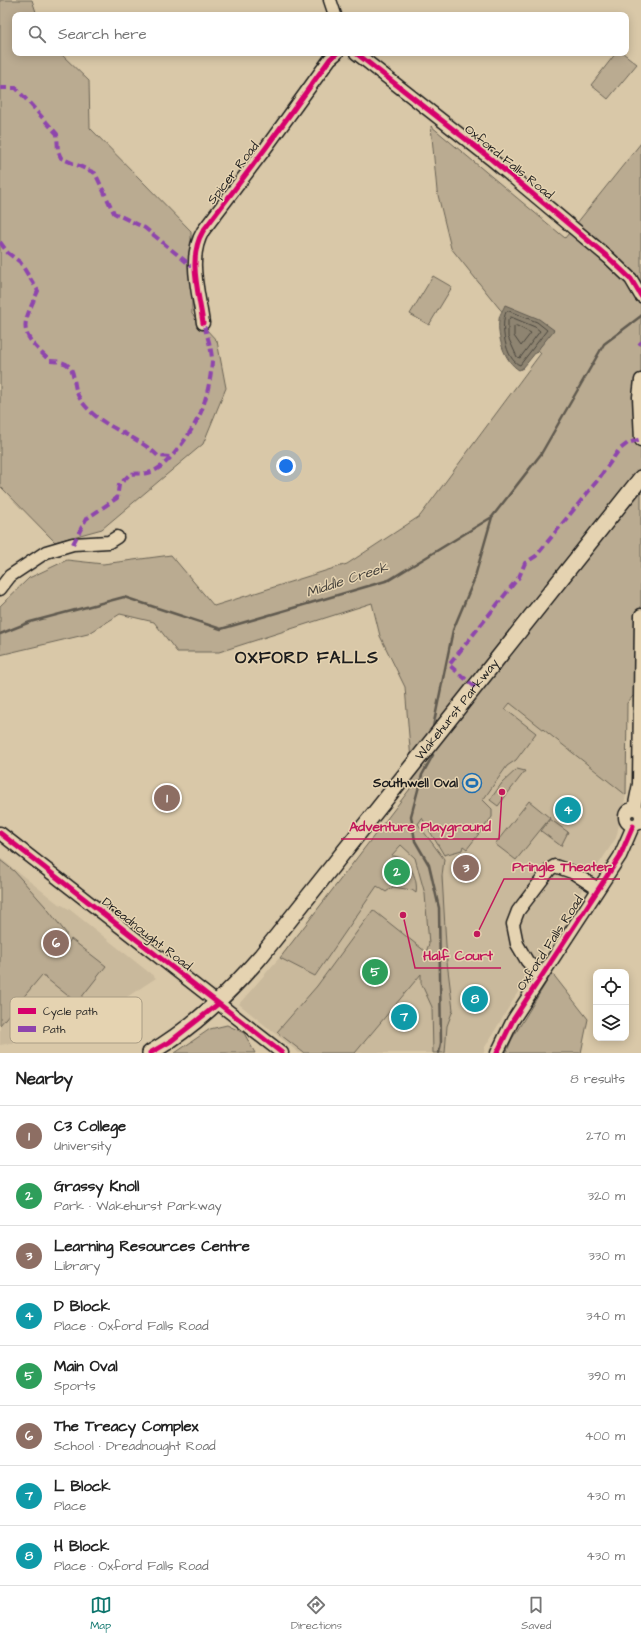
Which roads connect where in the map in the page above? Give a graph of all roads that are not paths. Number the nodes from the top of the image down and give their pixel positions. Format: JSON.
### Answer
{"nodes":[{"id":1,"x":330,"y":0,"type":"edge"},
{"id":2,"x":334,"y":12,"type":"edge"},
{"id":3,"x":334,"y":56,"type":"edge"},
{"id":4,"x":360,"y":56,"type":"edge"},
{"id":5,"x":641,"y":296,"type":"edge"},
{"id":6,"x":203,"y":323,"type":"dead end"},
{"id":7,"x":641,"y":380,"type":"edge"},
{"id":8,"x":641,"y":440,"type":"edge"},
{"id":9,"x":641,"y":478,"type":"edge"},
{"id":10,"x":117,"y":537,"type":"dead end"},
{"id":11,"x":0,"y":589,"type":"edge"},
{"id":12,"x":641,"y":615,"type":"edge"},
{"id":13,"x":0,"y":833,"type":"edge"},
{"id":14,"x":598,"y":889,"type":"junction"},
{"id":15,"x":541,"y":976,"type":"junction"},
{"id":16,"x":218,"y":1004,"type":"junction"},
{"id":17,"x":150,"y":1053,"type":"edge"},
{"id":18,"x":282,"y":1053,"type":"edge"},
{"id":19,"x":497,"y":1053,"type":"edge"}],
"edges":[{"from":1,"to":2,"type":"street"},
{"from":3,"to":6,"type":"street","name":"Spicer Road"},
{"from":4,"to":5,"type":"street","name":"Oxford Falls Road"},
{"from":7,"to":8,"type":"street"},
{"from":9,"to":16,"type":"main road","name":"Wakehurst Parkway"},
{"from":10,"to":11,"type":"street"},
{"from":12,"to":14,"type":"street","name":"Oxford Falls Road"},
{"from":13,"to":16,"type":"street","name":"Dreadnought Road"},
{"from":14,"to":15,"type":"street","name":"Oxford Falls Road"},
{"from":14,"to":15,"type":"street"},
{"from":15,"to":19,"type":"street","name":"Oxford Falls Road"},
{"from":16,"to":17,"type":"main road","name":"Wakehurst Parkway"},
{"from":16,"to":18,"type":"street","name":"Dreadnought Road"}]}
